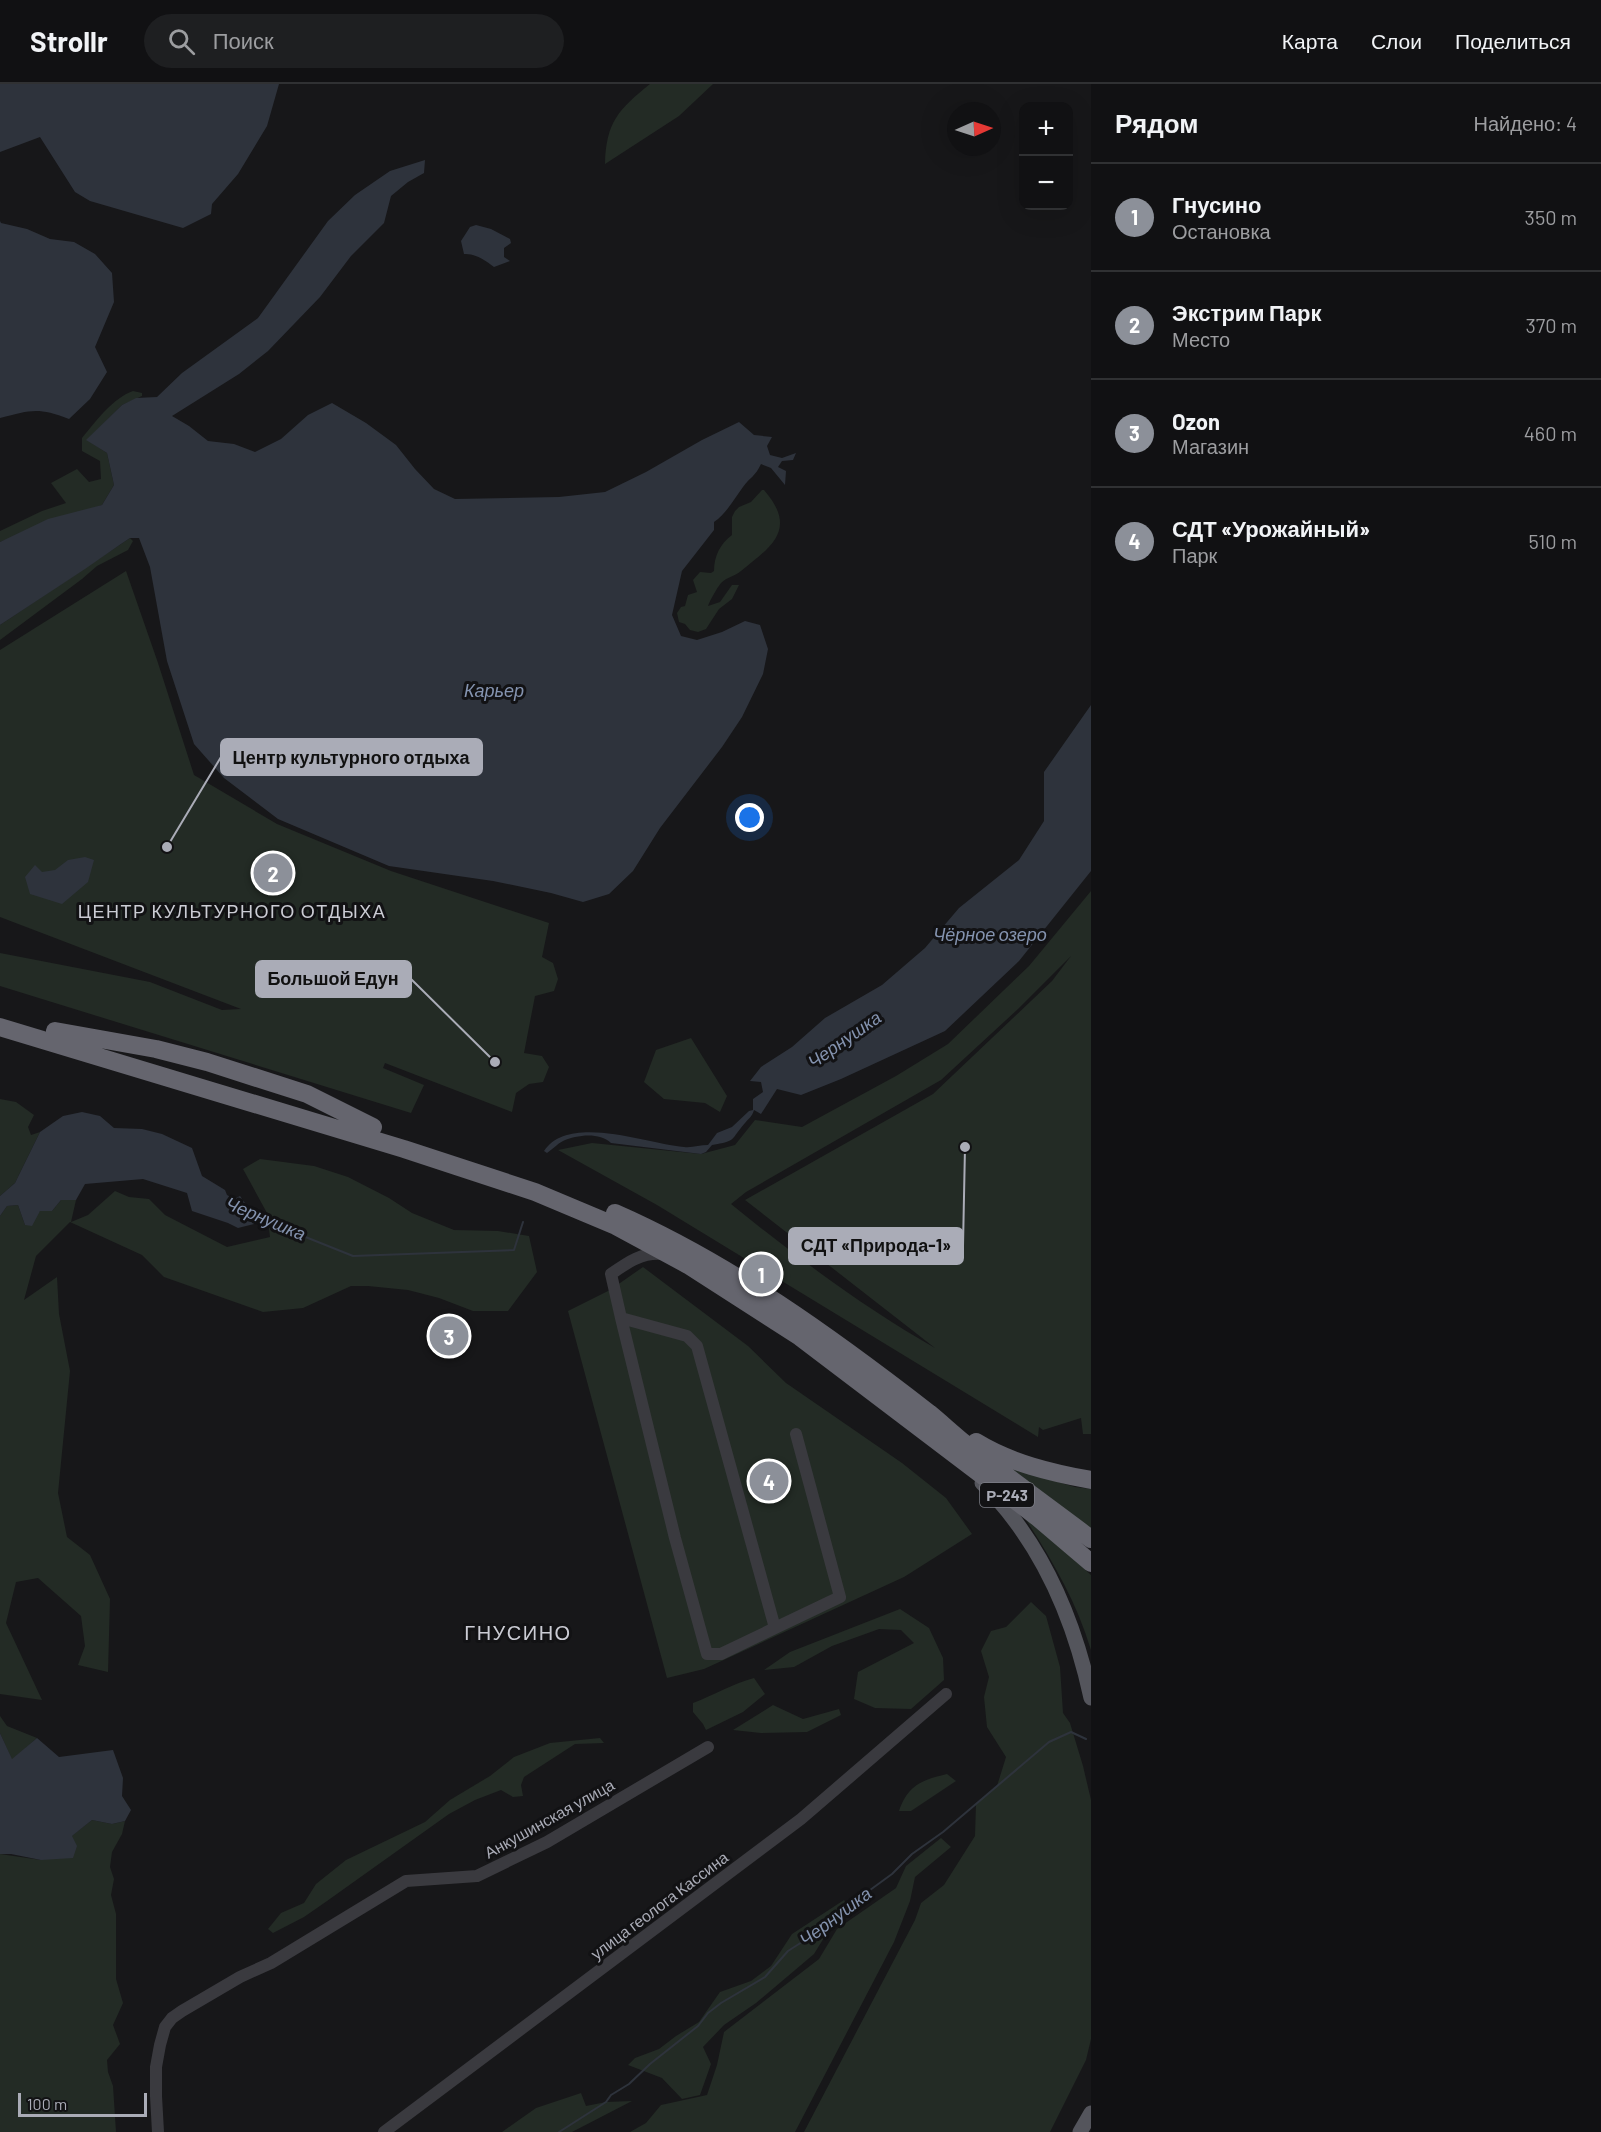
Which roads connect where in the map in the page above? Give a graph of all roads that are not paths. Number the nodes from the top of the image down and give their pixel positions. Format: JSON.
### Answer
{"nodes":[{"id":1,"x":0,"y":1014,"type":"edge"},
{"id":2,"x":0,"y":1027,"type":"edge"},
{"id":3,"x":668,"y":1254,"type":"junction"},
{"id":4,"x":621,"y":1318,"type":"junction"},
{"id":5,"x":926,"y":1422,"type":"junction"},
{"id":6,"x":796,"y":1434,"type":"dead end"},
{"id":7,"x":1091,"y":1480,"type":"edge"},
{"id":8,"x":1091,"y":1539,"type":"edge"},
{"id":9,"x":1091,"y":1563,"type":"edge"},
{"id":10,"x":775,"y":1628,"type":"junction"},
{"id":11,"x":946,"y":1694,"type":"dead end"},
{"id":12,"x":1091,"y":1698,"type":"edge"},
{"id":13,"x":708,"y":1747,"type":"dead end"},
{"id":14,"x":1091,"y":2113,"type":"edge"},
{"id":15,"x":158,"y":2132,"type":"edge"},
{"id":16,"x":384,"y":2132,"type":"edge"},
{"id":17,"x":1080,"y":2132,"type":"edge"}],
"edges":[{"from":1,"to":5,"type":"highway"},
{"from":2,"to":3,"type":"highway"},
{"from":3,"to":4,"type":"street"},
{"from":3,"to":5,"type":"highway"},
{"from":4,"to":10,"type":"street"},
{"from":4,"to":10,"type":"street"},
{"from":5,"to":7,"type":"highway","number":"Р-243"},
{"from":5,"to":8,"type":"highway","number":"Р-243"},
{"from":5,"to":9,"type":"highway","number":"Р-243"},
{"from":5,"to":12,"type":"main road","number":"Р-243"},
{"from":6,"to":10,"type":"street"},
{"from":11,"to":16,"type":"street","name":"улица геолога Кассина"},
{"from":13,"to":15,"type":"street","name":"Анкушинская улица"},
{"from":14,"to":17,"type":"main road"}]}
